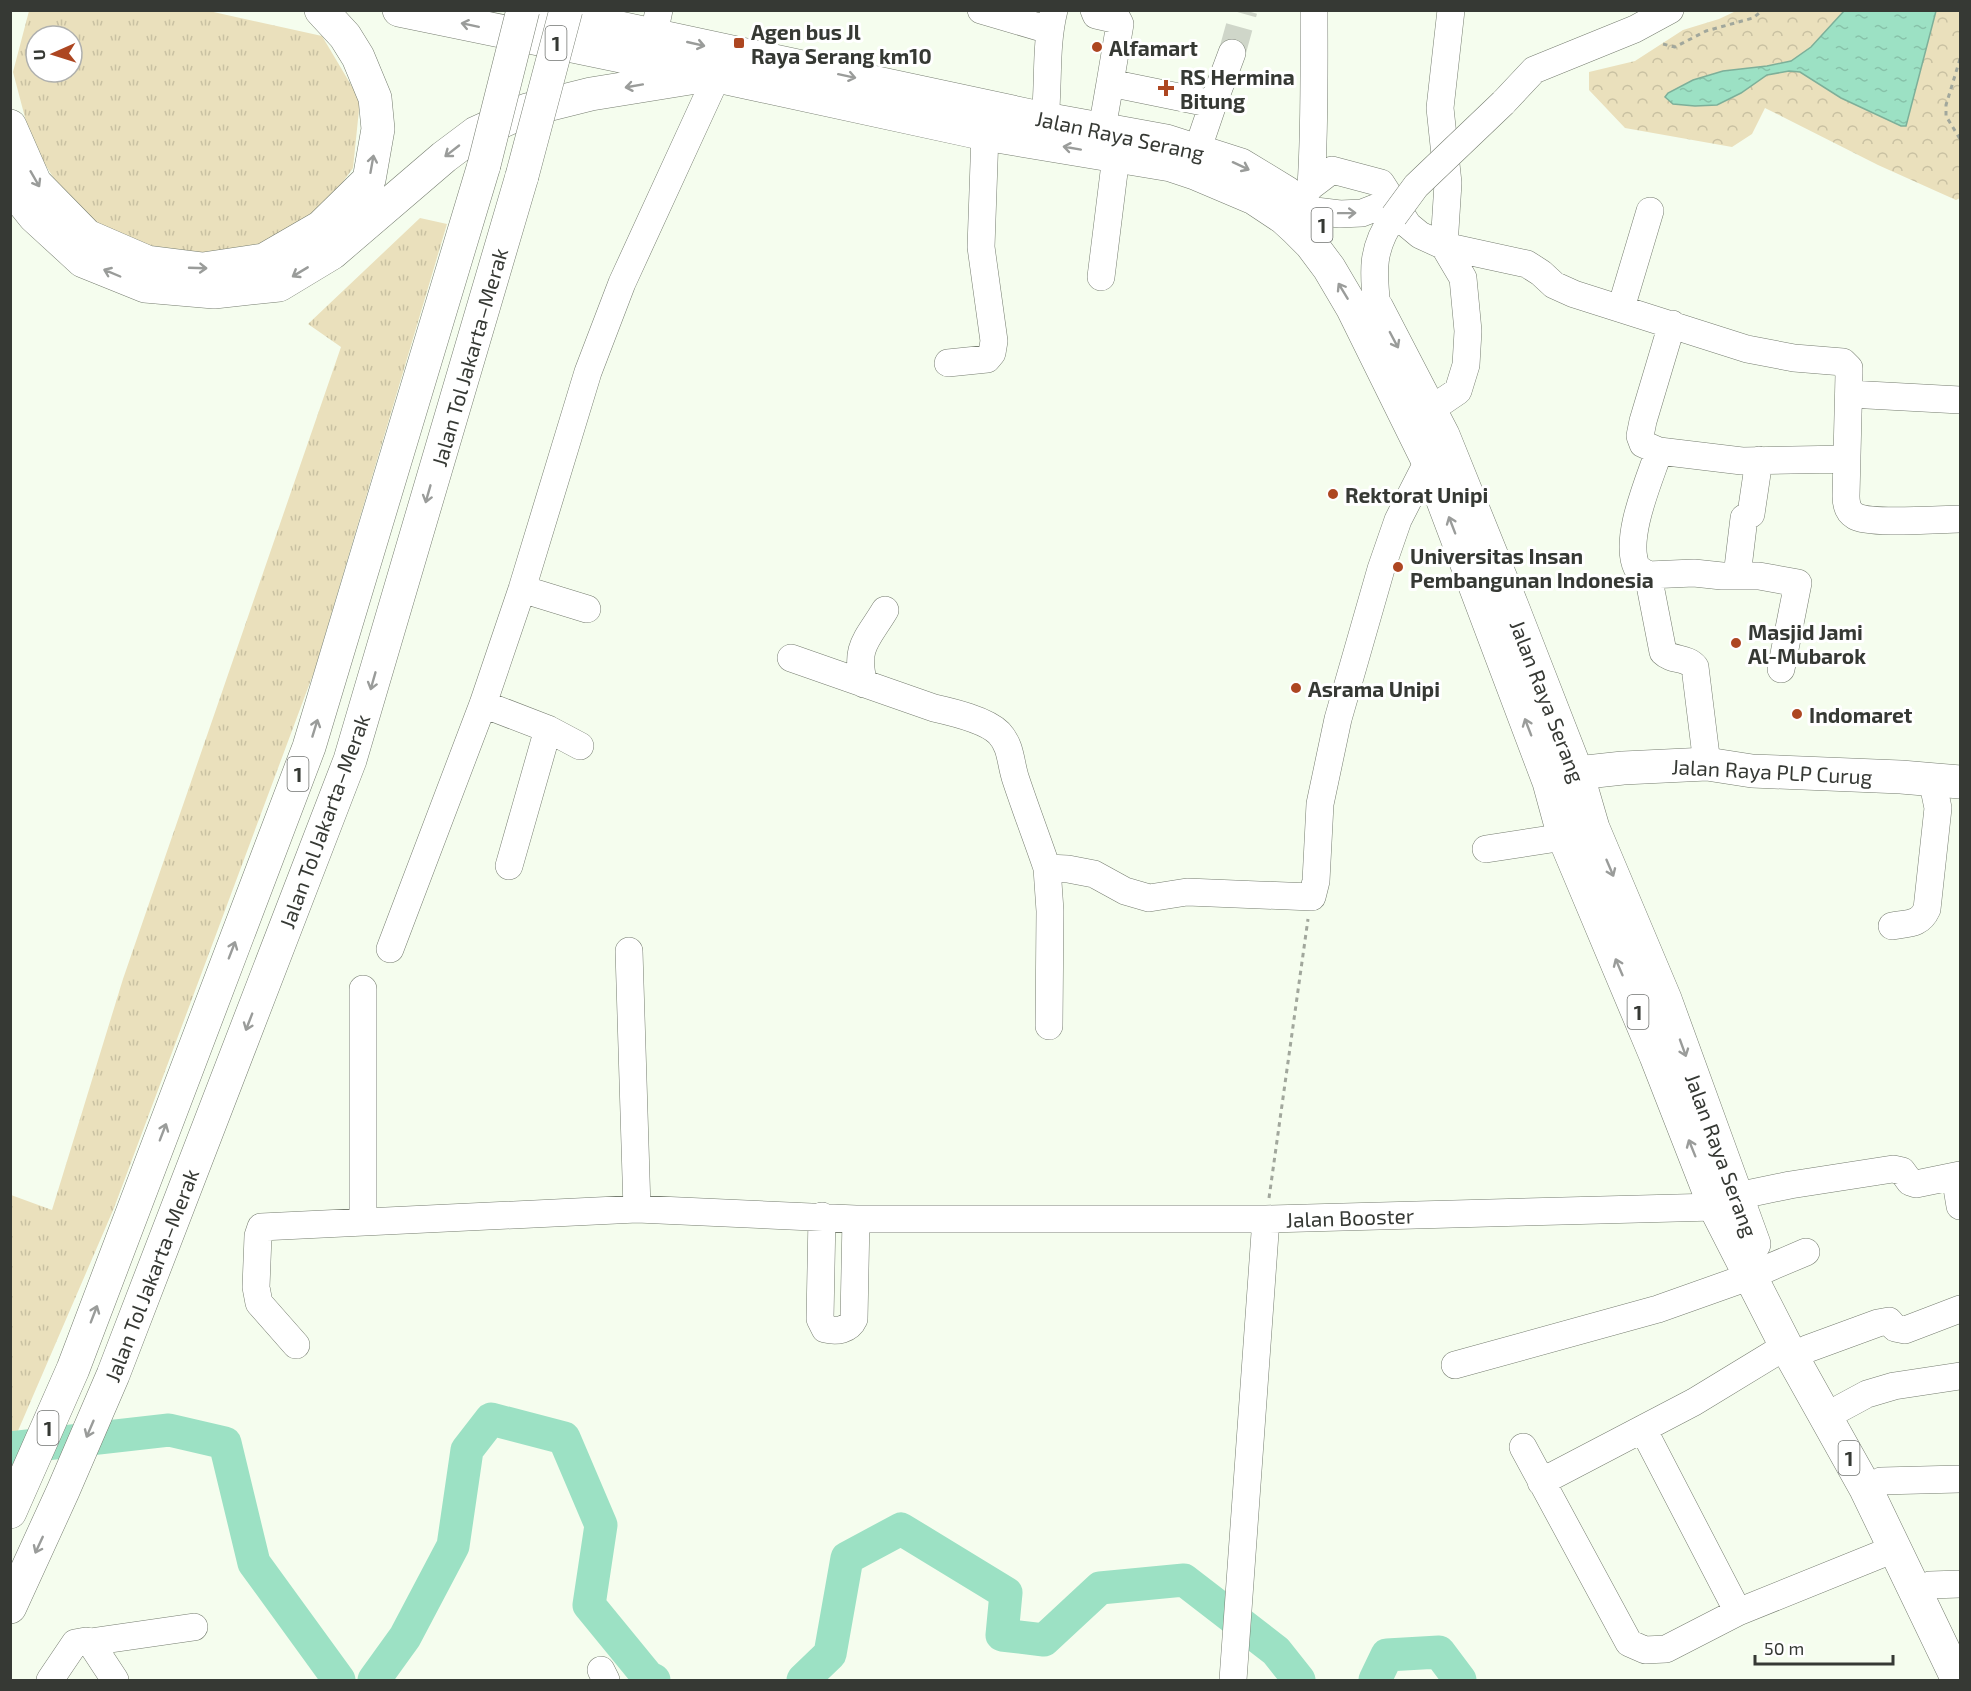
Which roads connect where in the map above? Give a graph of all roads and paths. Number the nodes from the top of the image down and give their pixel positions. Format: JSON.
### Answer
{"nodes":[{"id":1,"x":321,"y":10,"type":"edge"},
{"id":2,"x":399,"y":10,"type":"edge"},
{"id":3,"x":523,"y":10,"type":"edge"},
{"id":4,"x":536,"y":10,"type":"edge"},
{"id":5,"x":566,"y":10,"type":"edge"},
{"id":6,"x":981,"y":10,"type":"edge"},
{"id":7,"x":1094,"y":10,"type":"edge"},
{"id":8,"x":1314,"y":10,"type":"edge"},
{"id":9,"x":1451,"y":10,"type":"edge"},
{"id":10,"x":1670,"y":10,"type":"edge"},
{"id":11,"x":1763,"y":10,"type":"edge"},
{"id":12,"x":1052,"y":20,"type":"edge"},
{"id":13,"x":657,"y":22,"type":"edge"},
{"id":14,"x":1663,"y":44,"type":"dead end"},
{"id":15,"x":1232,"y":53,"type":"tunnel mouth"},
{"id":16,"x":1960,"y":59,"type":"edge"},
{"id":17,"x":730,"y":72,"type":"junction"},
{"id":18,"x":1110,"y":82,"type":"junction"},
{"id":19,"x":1213,"y":104,"type":"junction"},
{"id":20,"x":1045,"y":119,"type":"junction"},
{"id":21,"x":10,"y":126,"type":"edge"},
{"id":22,"x":985,"y":134,"type":"junction"},
{"id":23,"x":1960,"y":139,"type":"edge"},
{"id":24,"x":1109,"y":142,"type":"junction"},
{"id":25,"x":1197,"y":151,"type":"junction"},
{"id":26,"x":10,"y":186,"type":"edge"},
{"id":27,"x":1300,"y":204,"type":"junction"},
{"id":28,"x":1389,"y":210,"type":"junction"},
{"id":29,"x":1650,"y":210,"type":"dead end"},
{"id":30,"x":1444,"y":246,"type":"junction"},
{"id":31,"x":1101,"y":277,"type":"dead end"},
{"id":32,"x":1377,"y":308,"type":"junction"},
{"id":33,"x":1621,"y":308,"type":"junction"},
{"id":34,"x":1672,"y":324,"type":"junction"},
{"id":35,"x":948,"y":363,"type":"dead end"},
{"id":36,"x":1849,"y":394,"type":"junction"},
{"id":37,"x":1960,"y":400,"type":"edge"},
{"id":38,"x":1430,"y":410,"type":"junction"},
{"id":39,"x":1659,"y":451,"type":"junction"},
{"id":40,"x":1847,"y":459,"type":"junction"},
{"id":41,"x":1759,"y":460,"type":"junction"},
{"id":42,"x":1428,"y":461,"type":"junction"},
{"id":43,"x":1960,"y":519,"type":"edge"},
{"id":44,"x":1648,"y":575,"type":"junction"},
{"id":45,"x":1737,"y":576,"type":"junction"},
{"id":46,"x":522,"y":589,"type":"junction"},
{"id":47,"x":587,"y":609,"type":"dead end"},
{"id":48,"x":885,"y":610,"type":"dead end"},
{"id":49,"x":791,"y":658,"type":"dead end"},
{"id":50,"x":1781,"y":669,"type":"dead end"},
{"id":51,"x":864,"y":684,"type":"junction"},
{"id":52,"x":483,"y":704,"type":"junction"},
{"id":53,"x":548,"y":729,"type":"junction"},
{"id":54,"x":580,"y":746,"type":"dead end"},
{"id":55,"x":1707,"y":764,"type":"junction"},
{"id":56,"x":1563,"y":777,"type":"junction"},
{"id":57,"x":1946,"y":780,"type":"edge"},
{"id":58,"x":1579,"y":832,"type":"junction"},
{"id":59,"x":1486,"y":849,"type":"dead end"},
{"id":60,"x":509,"y":866,"type":"dead end"},
{"id":61,"x":1047,"y":868,"type":"junction"},
{"id":62,"x":1312,"y":897,"type":"junction"},
{"id":63,"x":1892,"y":926,"type":"dead end"},
{"id":64,"x":390,"y":949,"type":"dead end"},
{"id":65,"x":629,"y":951,"type":"dead end"},
{"id":66,"x":363,"y":989,"type":"dead end"},
{"id":67,"x":1049,"y":1026,"type":"dead end"},
{"id":68,"x":1958,"y":1176,"type":"edge"},
{"id":69,"x":1719,"y":1195,"type":"junction"},
{"id":70,"x":1960,"y":1206,"type":"edge"},
{"id":71,"x":637,"y":1209,"type":"junction"},
{"id":72,"x":822,"y":1216,"type":"junction"},
{"id":73,"x":856,"y":1219,"type":"junction"},
{"id":74,"x":1266,"y":1219,"type":"junction"},
{"id":75,"x":363,"y":1222,"type":"junction"},
{"id":76,"x":1806,"y":1252,"type":"dead end"},
{"id":77,"x":1759,"y":1272,"type":"junction"},
{"id":78,"x":1960,"y":1309,"type":"edge"},
{"id":79,"x":296,"y":1345,"type":"dead end"},
{"id":80,"x":1796,"y":1347,"type":"junction"},
{"id":81,"x":1455,"y":1365,"type":"dead end"},
{"id":82,"x":1960,"y":1376,"type":"edge"},
{"id":83,"x":1841,"y":1408,"type":"junction"},
{"id":84,"x":1643,"y":1429,"type":"junction"},
{"id":85,"x":1523,"y":1447,"type":"dead end"},
{"id":86,"x":1960,"y":1479,"type":"edge"},
{"id":87,"x":1881,"y":1481,"type":"junction"},
{"id":88,"x":1541,"y":1482,"type":"junction"},
{"id":89,"x":16,"y":1499,"type":"edge"},
{"id":90,"x":1894,"y":1549,"type":"junction"},
{"id":91,"x":1945,"y":1585,"type":"edge"},
{"id":92,"x":10,"y":1607,"type":"edge"},
{"id":93,"x":1738,"y":1612,"type":"junction"},
{"id":94,"x":194,"y":1627,"type":"dead end"},
{"id":95,"x":90,"y":1642,"type":"junction"},
{"id":96,"x":1960,"y":1642,"type":"edge"},
{"id":97,"x":1234,"y":1667,"type":"edge"},
{"id":98,"x":50,"y":1680,"type":"edge"},
{"id":99,"x":115,"y":1680,"type":"edge"},
{"id":100,"x":1958,"y":1680,"type":"edge"}],
"edges":[{"from":21,"to":1,"type":"main road","one_way":true},
{"from":17,"to":2,"type":"main road","name":"Jalan Raya Serang","number":"1","one_way":true},
{"from":89,"to":3,"type":"main road","name":"Jalan Tol Jakarta–Merak","number":"1","one_way":true,"bridge":true},
{"from":4,"to":13,"type":"main road","name":"Jalan Raya Serang","number":"1"},
{"from":5,"to":92,"type":"main road","name":"Jalan Tol Jakarta–Merak","number":"1","one_way":true,"bridge":true},
{"from":6,"to":12,"type":"street"},
{"from":7,"to":18,"type":"street"},
{"from":8,"to":27,"type":"street"},
{"from":9,"to":30,"type":"street"},
{"from":10,"to":28,"type":"street","bridge":true},
{"from":11,"to":14,"type":"path"},
{"from":12,"to":20,"type":"street"},
{"from":13,"to":17,"type":"main road","name":"Jalan Raya Serang","number":"1","one_way":true},
{"from":15,"to":19,"type":"street"},
{"from":16,"to":23,"type":"path"},
{"from":17,"to":20,"type":"main road","name":"Jalan Raya Serang","number":"1","one_way":true},
{"from":17,"to":22,"type":"main road","name":"Jalan Raya Serang","number":"1"},
{"from":17,"to":26,"type":"main road","one_way":true},
{"from":17,"to":46,"type":"street"},
{"from":18,"to":19,"type":"street"},
{"from":18,"to":24,"type":"street"},
{"from":19,"to":25,"type":"street"},
{"from":20,"to":24,"type":"main road","name":"Jalan Raya Serang","number":"1"},
{"from":24,"to":22,"type":"main road","name":"Jalan Raya Serang","number":"1","one_way":true},
{"from":22,"to":35,"type":"street"},
{"from":24,"to":25,"type":"main road","name":"Jalan Raya Serang","number":"1"},
{"from":24,"to":27,"type":"main road","name":"Jalan Raya Serang","number":"1"},
{"from":24,"to":31,"type":"street"},
{"from":25,"to":27,"type":"main road","name":"Jalan Raya Serang","number":"1","one_way":true},
{"from":27,"to":28,"type":"street","one_way":true},
{"from":27,"to":30,"type":"street"},
{"from":27,"to":32,"type":"main road","name":"Jalan Raya Serang","number":"1"},
{"from":42,"to":27,"type":"main road","name":"Jalan Raya Serang","number":"1","one_way":true},
{"from":28,"to":32,"type":"street"},
{"from":29,"to":33,"type":"street"},
{"from":30,"to":33,"type":"street"},
{"from":30,"to":38,"type":"street"},
{"from":32,"to":38,"type":"main road","name":"Jalan Raya Serang","number":"1","one_way":true},
{"from":33,"to":34,"type":"street"},
{"from":34,"to":36,"type":"street"},
{"from":34,"to":39,"type":"street"},
{"from":36,"to":37,"type":"street"},
{"from":36,"to":40,"type":"street"},
{"from":38,"to":56,"type":"main road","name":"Jalan Raya Serang","number":"1"},
{"from":39,"to":41,"type":"street"},
{"from":39,"to":44,"type":"street"},
{"from":40,"to":41,"type":"street"},
{"from":40,"to":43,"type":"street"},
{"from":41,"to":45,"type":"street"},
{"from":56,"to":42,"type":"main road","name":"Jalan Raya Serang","number":"1","one_way":true},
{"from":42,"to":62,"type":"street"},
{"from":44,"to":45,"type":"street"},
{"from":44,"to":55,"type":"street"},
{"from":45,"to":50,"type":"street"},
{"from":46,"to":47,"type":"street"},
{"from":46,"to":52,"type":"street"},
{"from":48,"to":51,"type":"street"},
{"from":49,"to":51,"type":"street"},
{"from":51,"to":61,"type":"street"},
{"from":52,"to":53,"type":"street"},
{"from":52,"to":64,"type":"street"},
{"from":53,"to":54,"type":"street"},
{"from":53,"to":60,"type":"street"},
{"from":55,"to":56,"type":"main road","name":"Jalan Raya PLP Curug"},
{"from":55,"to":57,"type":"main road","name":"Jalan Raya PLP Curug"},
{"from":56,"to":58,"type":"main road","name":"Jalan Raya Serang","number":"1"},
{"from":57,"to":63,"type":"street"},
{"from":58,"to":59,"type":"street"},
{"from":58,"to":69,"type":"main road","name":"Jalan Raya Serang","number":"1"},
{"from":61,"to":62,"type":"street"},
{"from":61,"to":67,"type":"street"},
{"from":62,"to":74,"type":"path"},
{"from":65,"to":71,"type":"street"},
{"from":66,"to":75,"type":"street"},
{"from":68,"to":69,"type":"street","name":"Jalan Booster"},
{"from":68,"to":70,"type":"street"},
{"from":69,"to":74,"type":"street","name":"Jalan Booster"},
{"from":69,"to":77,"type":"main road","name":"Jalan Raya Serang","number":"1"},
{"from":71,"to":72,"type":"street"},
{"from":71,"to":75,"type":"street"},
{"from":72,"to":73,"type":"street"},
{"from":72,"to":73,"type":"street"},
{"from":73,"to":74,"type":"street"},
{"from":74,"to":97,"type":"street","name":"Jalan Booster"},
{"from":75,"to":79,"type":"street"},
{"from":76,"to":77,"type":"street"},
{"from":77,"to":80,"type":"main road","name":"Jalan Raya Serang","number":"1"},
{"from":77,"to":81,"type":"street"},
{"from":78,"to":80,"type":"street"},
{"from":80,"to":83,"type":"main road","name":"Jalan Raya Serang","number":"1"},
{"from":80,"to":84,"type":"street"},
{"from":80,"to":90,"type":"main road","name":"Jalan Raya Serang","number":"1"},
{"from":82,"to":83,"type":"street"},
{"from":83,"to":87,"type":"main road","name":"Jalan Raya Serang","number":"1"},
{"from":84,"to":88,"type":"street"},
{"from":84,"to":93,"type":"street"},
{"from":85,"to":88,"type":"street"},
{"from":86,"to":87,"type":"street"},
{"from":87,"to":91,"type":"main road","name":"Jalan Raya Serang","number":"1"},
{"from":88,"to":93,"type":"street"},
{"from":90,"to":93,"type":"street"},
{"from":90,"to":100,"type":"main road","name":"Jalan Raya Serang","number":"1"},
{"from":91,"to":96,"type":"main road","name":"Jalan Raya Serang","number":"1"},
{"from":94,"to":95,"type":"street"},
{"from":95,"to":98,"type":"street"},
{"from":95,"to":99,"type":"street"}]}
